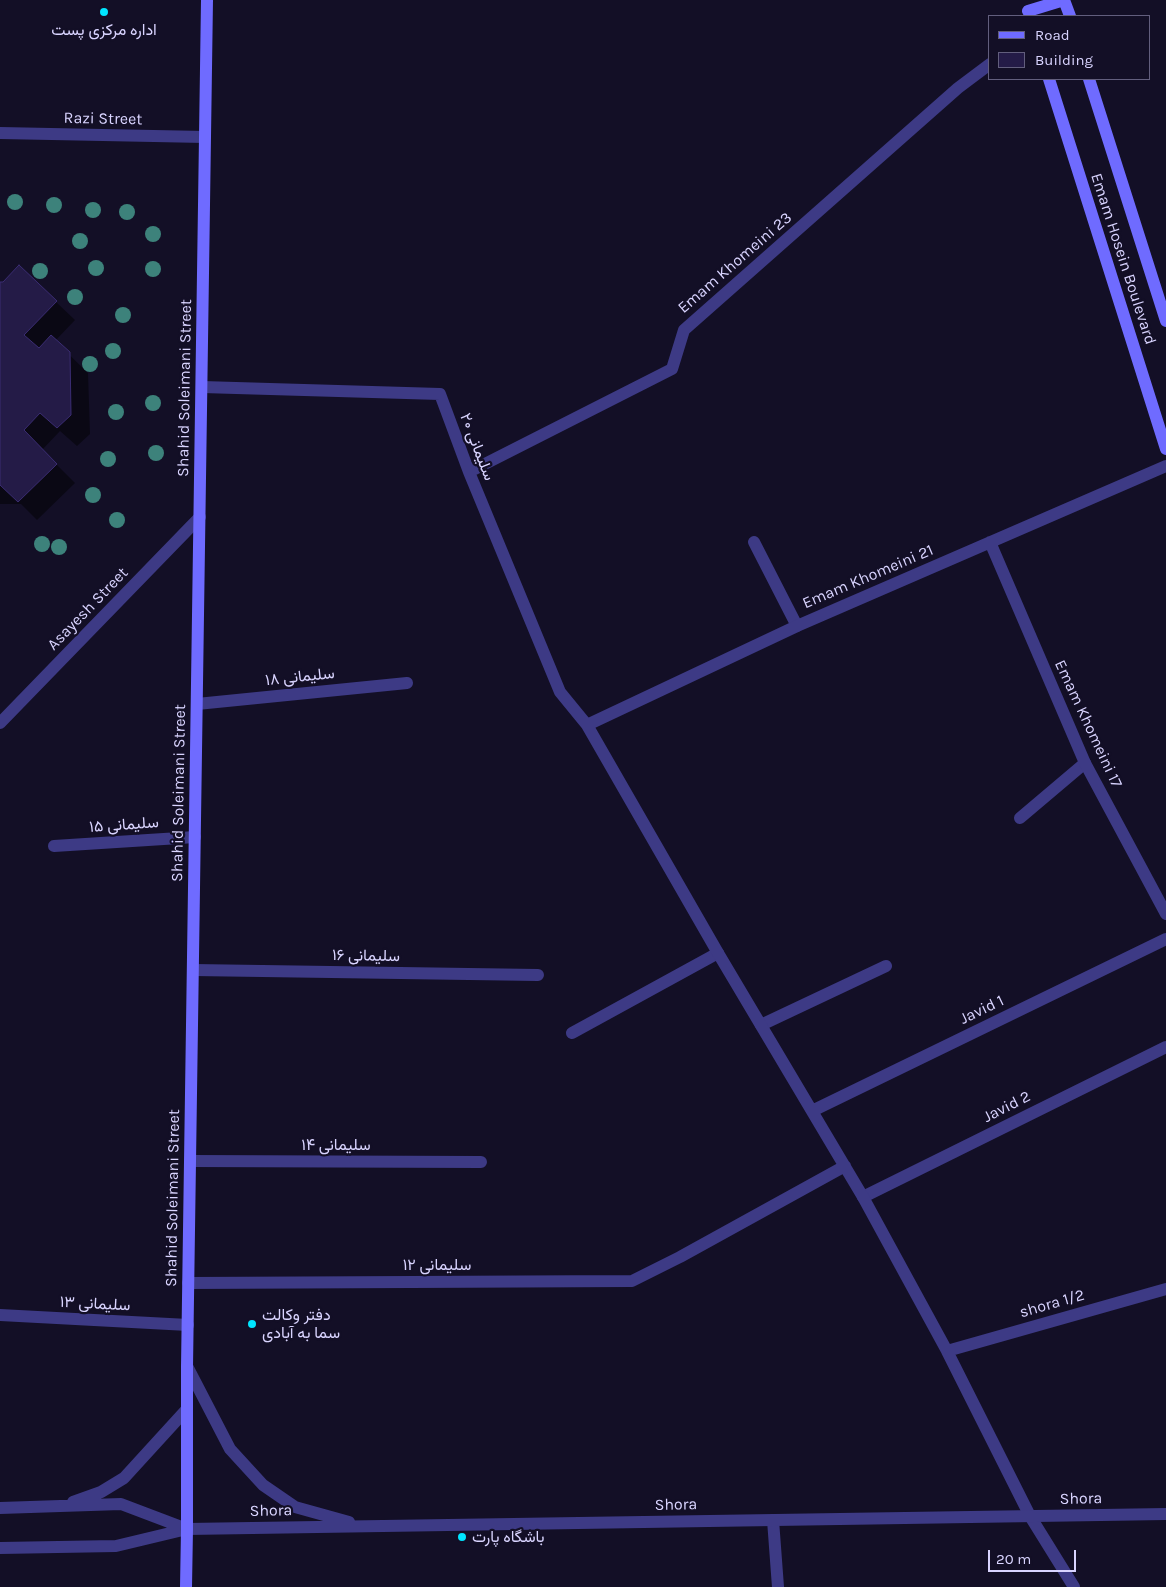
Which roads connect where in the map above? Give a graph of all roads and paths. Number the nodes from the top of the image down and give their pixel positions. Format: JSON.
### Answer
{"nodes":[{"id":1,"x":207,"y":0,"type":"edge"},
{"id":2,"x":1064,"y":0,"type":"edge"},
{"id":3,"x":1028,"y":9,"type":"edge"},
{"id":4,"x":1070,"y":15,"type":"edge"},
{"id":5,"x":988,"y":66,"type":"edge"},
{"id":6,"x":1049,"y":80,"type":"edge"},
{"id":7,"x":1089,"y":80,"type":"edge"},
{"id":8,"x":0,"y":133,"type":"edge"},
{"id":9,"x":205,"y":137,"type":"junction"},
{"id":10,"x":1166,"y":321,"type":"edge"},
{"id":11,"x":202,"y":387,"type":"junction"},
{"id":12,"x":1166,"y":449,"type":"edge"},
{"id":13,"x":1166,"y":466,"type":"edge"},
{"id":14,"x":469,"y":472,"type":"junction"},
{"id":15,"x":200,"y":517,"type":"junction"},
{"id":16,"x":754,"y":542,"type":"dead end"},
{"id":17,"x":990,"y":542,"type":"junction"},
{"id":18,"x":797,"y":626,"type":"junction"},
{"id":19,"x":407,"y":683,"type":"dead end"},
{"id":20,"x":197,"y":704,"type":"junction"},
{"id":21,"x":0,"y":723,"type":"edge"},
{"id":22,"x":587,"y":725,"type":"junction"},
{"id":23,"x":1085,"y":763,"type":"junction"},
{"id":24,"x":1020,"y":818,"type":"dead end"},
{"id":25,"x":195,"y":837,"type":"junction"},
{"id":26,"x":54,"y":846,"type":"dead end"},
{"id":27,"x":1166,"y":914,"type":"edge"},
{"id":28,"x":1166,"y":939,"type":"edge"},
{"id":29,"x":718,"y":952,"type":"junction"},
{"id":30,"x":886,"y":966,"type":"dead end"},
{"id":31,"x":193,"y":970,"type":"junction"},
{"id":32,"x":538,"y":975,"type":"dead end"},
{"id":33,"x":761,"y":1025,"type":"junction"},
{"id":34,"x":572,"y":1033,"type":"dead end"},
{"id":35,"x":1166,"y":1046,"type":"edge"},
{"id":36,"x":812,"y":1111,"type":"junction"},
{"id":37,"x":190,"y":1161,"type":"junction"},
{"id":38,"x":482,"y":1162,"type":"dead end"},
{"id":39,"x":845,"y":1166,"type":"junction"},
{"id":40,"x":863,"y":1197,"type":"junction"},
{"id":41,"x":188,"y":1283,"type":"junction"},
{"id":42,"x":1166,"y":1289,"type":"edge"},
{"id":43,"x":0,"y":1315,"type":"edge"},
{"id":44,"x":188,"y":1325,"type":"junction"},
{"id":45,"x":947,"y":1351,"type":"junction"},
{"id":46,"x":187,"y":1366,"type":"junction"},
{"id":47,"x":187,"y":1409,"type":"junction"},
{"id":48,"x":60,"y":1506,"type":"junction"},
{"id":49,"x":0,"y":1508,"type":"edge"},
{"id":50,"x":1166,"y":1514,"type":"edge"},
{"id":51,"x":1030,"y":1516,"type":"junction"},
{"id":52,"x":773,"y":1520,"type":"junction"},
{"id":53,"x":364,"y":1525,"type":"junction"},
{"id":54,"x":187,"y":1528,"type":"junction"},
{"id":55,"x":0,"y":1548,"type":"edge"},
{"id":56,"x":186,"y":1587,"type":"edge"},
{"id":57,"x":778,"y":1587,"type":"edge"},
{"id":58,"x":1074,"y":1587,"type":"edge"}],
"edges":[{"from":1,"to":9,"type":"main road","name":"Shahid Soleimani Street"},
{"from":2,"to":3,"type":"main road"},
{"from":2,"to":4,"type":"main road"},
{"from":5,"to":14,"type":"street","name":"Emam Khomeini 23"},
{"from":6,"to":12,"type":"main road","name":"Emam Hosein Boulevard"},
{"from":7,"to":10,"type":"main road","name":"Emam Hosein Boulevard"},
{"from":8,"to":9,"type":"street","name":"Razi Street"},
{"from":9,"to":11,"type":"main road","name":"Shahid Soleimani Street"},
{"from":11,"to":14,"type":"street","name":"سلیمانی ۲۰"},
{"from":11,"to":15,"type":"main road","name":"Shahid Soleimani Street"},
{"from":13,"to":17,"type":"street","name":"Emam Khomeini 21"},
{"from":14,"to":22,"type":"street","name":"سلیمانی ۲۰"},
{"from":15,"to":20,"type":"main road","name":"Shahid Soleimani Street"},
{"from":15,"to":21,"type":"street","name":"Asayesh Street"},
{"from":16,"to":18,"type":"street"},
{"from":17,"to":18,"type":"street","name":"Emam Khomeini 21"},
{"from":17,"to":23,"type":"street","name":"Emam Khomeini 17"},
{"from":18,"to":22,"type":"street","name":"Emam Khomeini 21"},
{"from":19,"to":20,"type":"street","name":"سلیمانی ۱۸"},
{"from":20,"to":25,"type":"main road","name":"Shahid Soleimani Street"},
{"from":22,"to":29,"type":"street","name":"سلیمانی ۲۰"},
{"from":23,"to":24,"type":"street"},
{"from":23,"to":27,"type":"street","name":"Emam Khomeini 17"},
{"from":25,"to":26,"type":"street","name":"سلیمانی ۱۵"},
{"from":25,"to":31,"type":"main road","name":"Shahid Soleimani Street"},
{"from":28,"to":36,"type":"street","name":"Javid 1"},
{"from":29,"to":33,"type":"street","name":"سلیمانی ۲۰"},
{"from":29,"to":34,"type":"street"},
{"from":30,"to":33,"type":"street"},
{"from":31,"to":32,"type":"street","name":"سلیمانی ۱۶"},
{"from":31,"to":37,"type":"main road","name":"Shahid Soleimani Street"},
{"from":33,"to":36,"type":"street","name":"سلیمانی ۲۰"},
{"from":35,"to":40,"type":"street","name":"Javid 2"},
{"from":36,"to":39,"type":"street","name":"سلیمانی ۲۰"},
{"from":37,"to":38,"type":"street","name":"سلیمانی ۱۴"},
{"from":37,"to":41,"type":"main road","name":"Shahid Soleimani Street"},
{"from":39,"to":40,"type":"street","name":"سلیمانی ۲۰"},
{"from":39,"to":41,"type":"street","name":"سلیمانی ۱۲"},
{"from":40,"to":45,"type":"street","name":"سلیمانی ۲۰"},
{"from":41,"to":44,"type":"main road","name":"Shahid Soleimani Street"},
{"from":42,"to":45,"type":"street","name":"shora 1/2"},
{"from":43,"to":44,"type":"street","name":"سلیمانی ۱۳"},
{"from":44,"to":46,"type":"main road","name":"Shahid Soleimani Street"},
{"from":45,"to":51,"type":"street","name":"سلیمانی ۲۰"},
{"from":46,"to":47,"type":"main road","name":"Shahid Soleimani Street"},
{"from":46,"to":53,"type":"street"},
{"from":47,"to":48,"type":"street"},
{"from":47,"to":54,"type":"main road","name":"Shahid Soleimani Street"},
{"from":48,"to":49,"type":"street","name":"Shora"},
{"from":48,"to":54,"type":"street","name":"Shora"},
{"from":50,"to":51,"type":"street","name":"Shora"},
{"from":51,"to":52,"type":"street","name":"Shora"},
{"from":51,"to":58,"type":"street","name":"سلیمانی ۲۰"},
{"from":52,"to":53,"type":"street","name":"Shora"},
{"from":52,"to":57,"type":"street"},
{"from":53,"to":54,"type":"street","name":"Shora"},
{"from":54,"to":55,"type":"street","name":"Shora"},
{"from":54,"to":56,"type":"main road","name":"Shahid Soleimani Street"}]}
